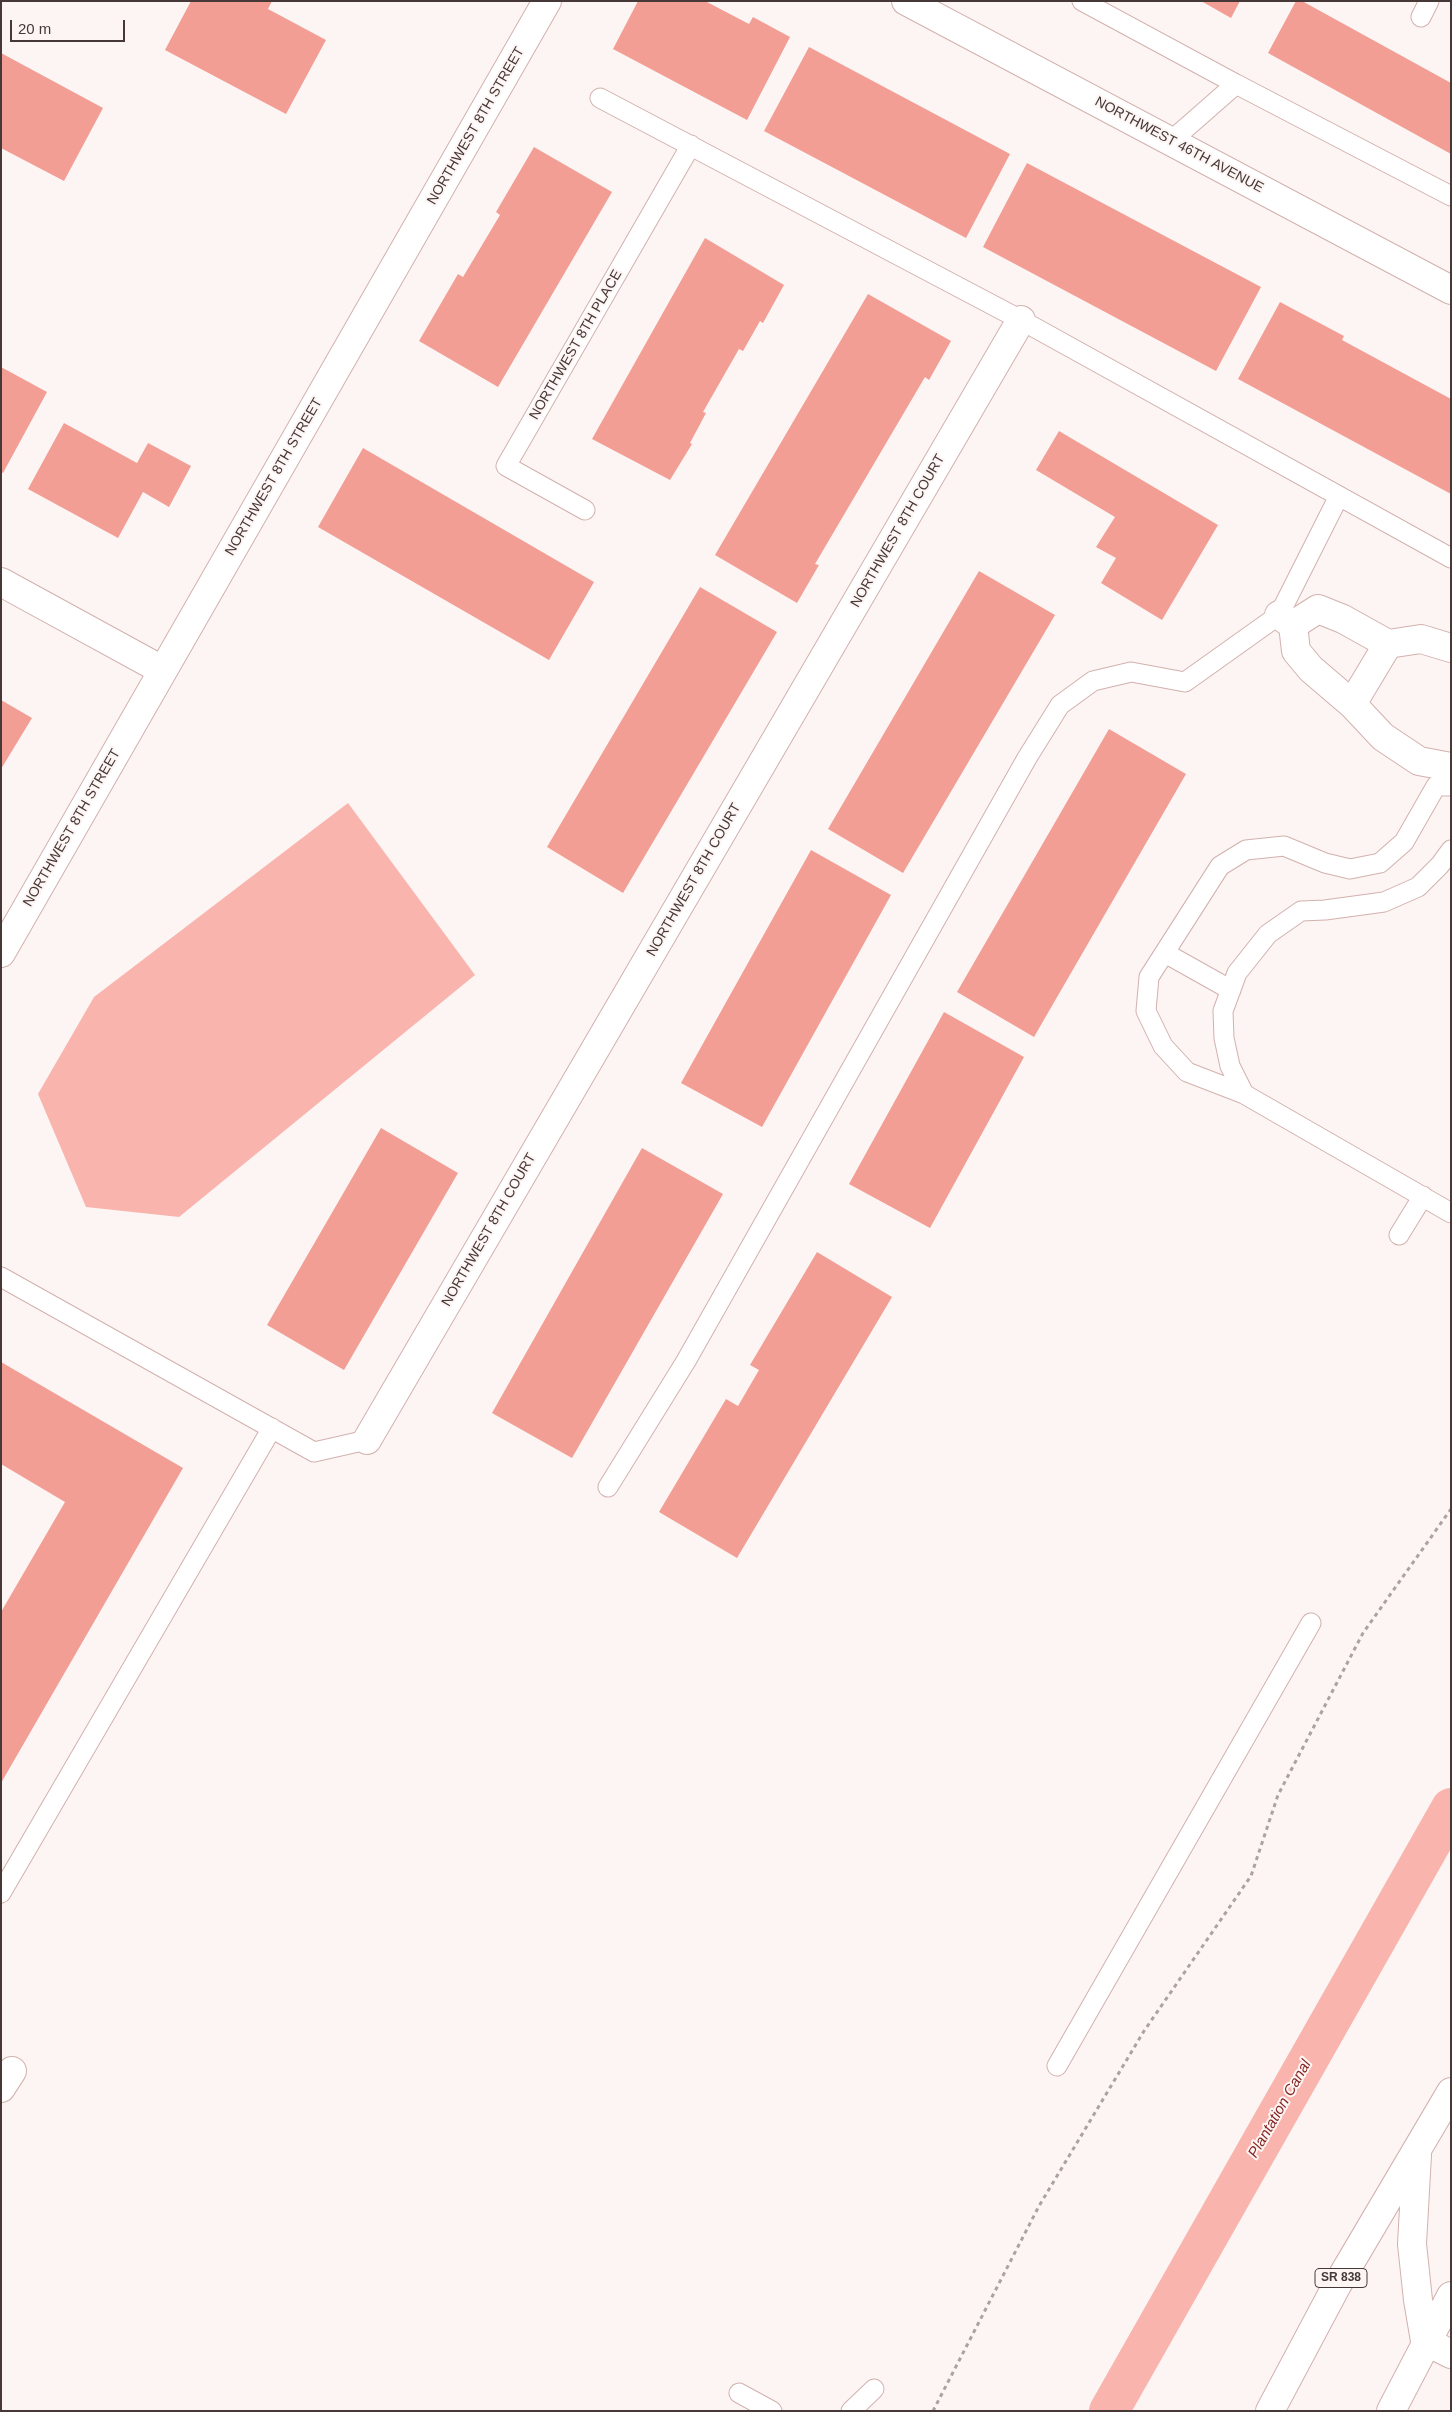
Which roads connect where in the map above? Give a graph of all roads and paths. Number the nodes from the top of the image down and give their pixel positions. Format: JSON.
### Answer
{"nodes":[{"id":1,"x":548,"y":1,"type":"edge"},
{"id":2,"x":906,"y":1,"type":"edge"},
{"id":3,"x":1082,"y":1,"type":"edge"},
{"id":4,"x":1236,"y":84,"type":"junction"},
{"id":5,"x":600,"y":98,"type":"dead end"},
{"id":6,"x":1171,"y":141,"type":"junction"},
{"id":7,"x":691,"y":145,"type":"junction"},
{"id":8,"x":1451,"y":196,"type":"edge"},
{"id":9,"x":1451,"y":290,"type":"edge"},
{"id":10,"x":1021,"y":320,"type":"junction"},
{"id":11,"x":1339,"y":496,"type":"junction"},
{"id":12,"x":585,"y":510,"type":"dead end"},
{"id":13,"x":1451,"y":558,"type":"edge"},
{"id":14,"x":1,"y":582,"type":"edge"},
{"id":15,"x":1286,"y":620,"type":"junction"},
{"id":16,"x":1388,"y":644,"type":"junction"},
{"id":17,"x":1451,"y":648,"type":"edge"},
{"id":18,"x":162,"y":670,"type":"junction"},
{"id":19,"x":1352,"y":704,"type":"junction"},
{"id":20,"x":1451,"y":767,"type":"edge"},
{"id":21,"x":1451,"y":786,"type":"edge"},
{"id":22,"x":1451,"y":850,"type":"edge"},
{"id":23,"x":1,"y":953,"type":"edge"},
{"id":24,"x":1165,"y":953,"type":"junction"},
{"id":25,"x":1231,"y":990,"type":"junction"},
{"id":26,"x":1244,"y":1094,"type":"junction"},
{"id":27,"x":1423,"y":1196,"type":"junction"},
{"id":28,"x":1451,"y":1213,"type":"edge"},
{"id":29,"x":1400,"y":1235,"type":"dead end"},
{"id":30,"x":1,"y":1277,"type":"edge"},
{"id":31,"x":272,"y":1428,"type":"junction"},
{"id":32,"x":367,"y":1440,"type":"joint"},
{"id":33,"x":608,"y":1487,"type":"dead end"},
{"id":34,"x":1451,"y":1509,"type":"edge"},
{"id":35,"x":1311,"y":1623,"type":"dead end"},
{"id":36,"x":1,"y":1893,"type":"edge"},
{"id":37,"x":1057,"y":2066,"type":"dead end"},
{"id":38,"x":1451,"y":2092,"type":"edge"},
{"id":39,"x":1418,"y":2148,"type":"junction"},
{"id":40,"x":1451,"y":2296,"type":"edge"},
{"id":41,"x":1425,"y":2341,"type":"junction"},
{"id":42,"x":1451,"y":2354,"type":"edge"},
{"id":43,"x":874,"y":2389,"type":"dead end"},
{"id":44,"x":739,"y":2393,"type":"dead end"},
{"id":45,"x":772,"y":2411,"type":"edge"},
{"id":46,"x":851,"y":2411,"type":"edge"},
{"id":47,"x":932,"y":2411,"type":"edge"},
{"id":48,"x":1270,"y":2411,"type":"edge"},
{"id":49,"x":1391,"y":2411,"type":"edge"}],
"edges":[{"from":1,"to":18,"type":"street","name":"NORTHWEST 8TH STREET"},
{"from":2,"to":6,"type":"street","name":"NORTHWEST 46TH AVENUE"},
{"from":3,"to":4,"type":"lane"},
{"from":4,"to":6,"type":"lane"},
{"from":4,"to":8,"type":"lane"},
{"from":5,"to":7,"type":"lane"},
{"from":6,"to":9,"type":"street","name":"NORTHWEST 46TH AVENUE"},
{"from":7,"to":10,"type":"lane"},
{"from":7,"to":12,"type":"lane","name":"NORTHWEST 8TH PLACE"},
{"from":10,"to":11,"type":"lane"},
{"from":10,"to":32,"type":"street","name":"NORTHWEST 8TH COURT"},
{"from":11,"to":13,"type":"lane"},
{"from":11,"to":15,"type":"lane"},
{"from":14,"to":18,"type":"street"},
{"from":15,"to":16,"type":"street"},
{"from":15,"to":19,"type":"street"},
{"from":15,"to":33,"type":"lane"},
{"from":16,"to":17,"type":"street"},
{"from":16,"to":19,"type":"street"},
{"from":18,"to":23,"type":"street","name":"NORTHWEST 8TH STREET"},
{"from":19,"to":20,"type":"street"},
{"from":21,"to":24,"type":"lane"},
{"from":22,"to":25,"type":"lane"},
{"from":24,"to":25,"type":"lane"},
{"from":24,"to":26,"type":"lane"},
{"from":25,"to":26,"type":"lane"},
{"from":26,"to":27,"type":"lane"},
{"from":27,"to":28,"type":"lane"},
{"from":27,"to":29,"type":"lane"},
{"from":30,"to":31,"type":"lane"},
{"from":31,"to":32,"type":"lane"},
{"from":31,"to":36,"type":"lane"},
{"from":34,"to":47,"type":"path"},
{"from":35,"to":37,"type":"lane"},
{"from":38,"to":39,"type":"street","number":"SR 838"},
{"from":39,"to":41,"type":"street"},
{"from":39,"to":48,"type":"street","number":"SR 838"},
{"from":40,"to":41,"type":"street"},
{"from":41,"to":42,"type":"street"},
{"from":41,"to":49,"type":"street"},
{"from":43,"to":46,"type":"lane"},
{"from":44,"to":45,"type":"lane"}]}
